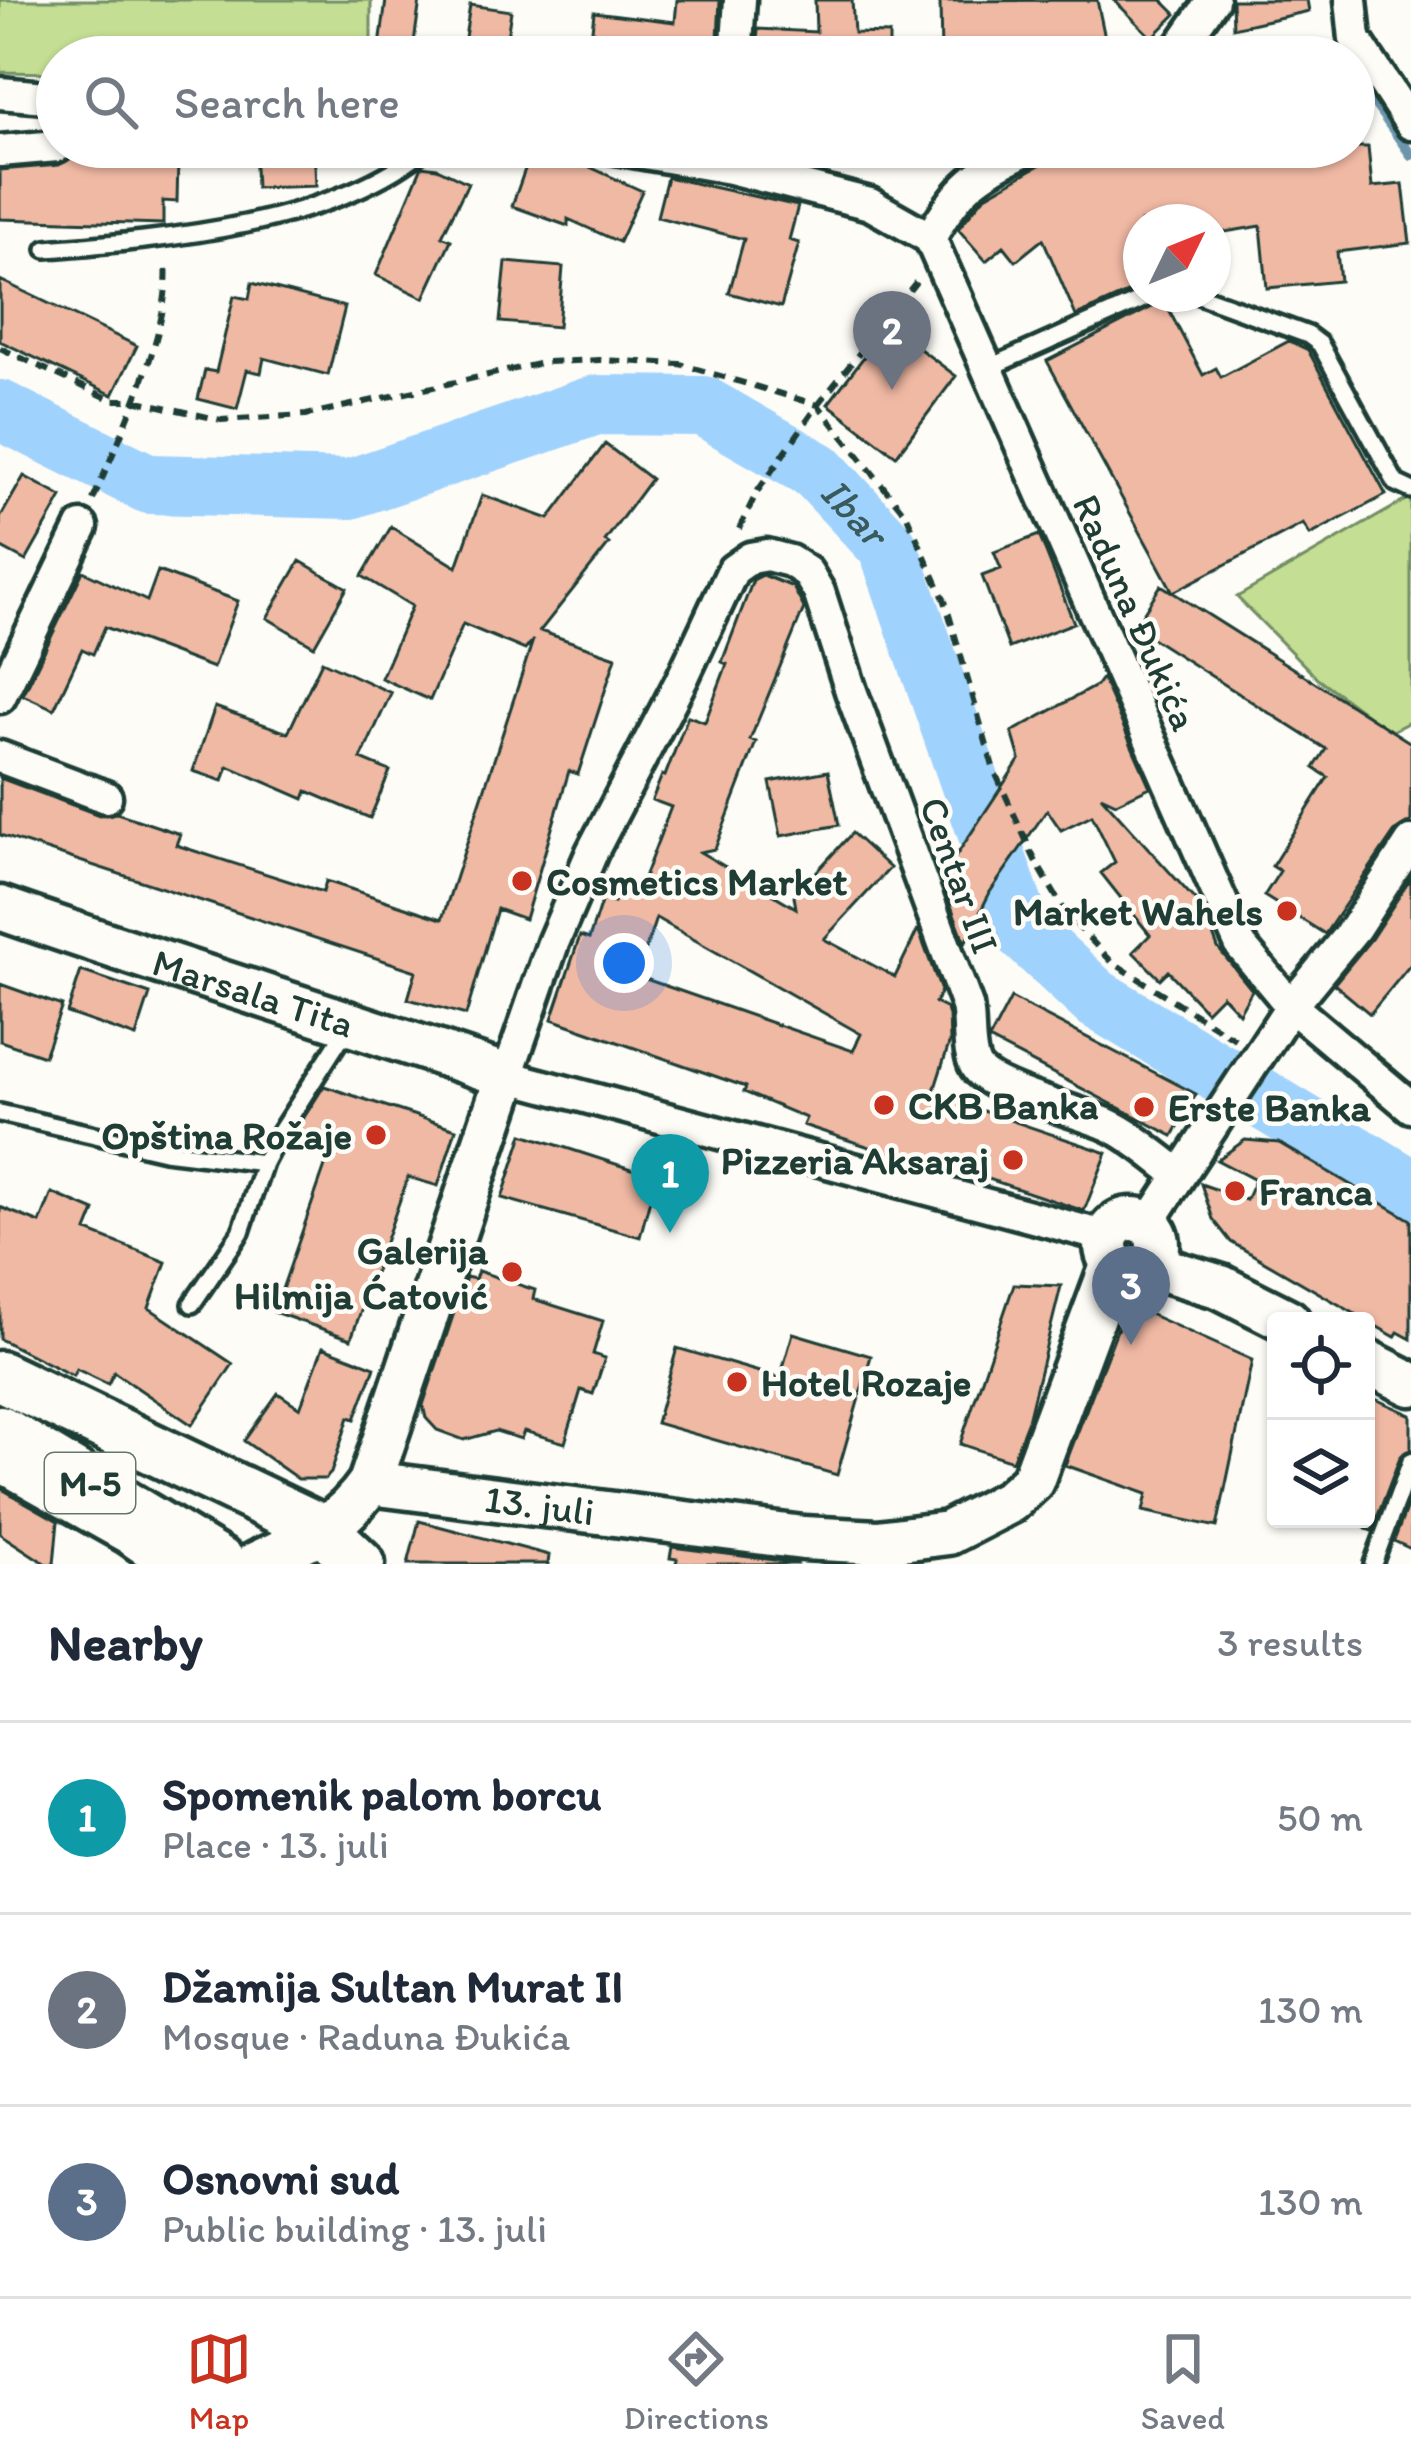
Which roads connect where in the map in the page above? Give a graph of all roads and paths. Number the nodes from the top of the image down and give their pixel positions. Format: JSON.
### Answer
{"nodes":[{"id":1,"x":740,"y":0,"type":"edge"},
{"id":2,"x":1213,"y":0,"type":"edge"},
{"id":3,"x":1351,"y":0,"type":"edge"},
{"id":4,"x":737,"y":36,"type":"edge"},
{"id":5,"x":1188,"y":36,"type":"edge"},
{"id":6,"x":1355,"y":36,"type":"edge"},
{"id":7,"x":1375,"y":69,"type":"edge"},
{"id":8,"x":0,"y":93,"type":"edge"},
{"id":9,"x":36,"y":96,"type":"edge"},
{"id":10,"x":1411,"y":124,"type":"edge"},
{"id":11,"x":36,"y":148,"type":"edge"},
{"id":12,"x":0,"y":151,"type":"edge"},
{"id":13,"x":402,"y":168,"type":"edge"},
{"id":14,"x":763,"y":168,"type":"edge"},
{"id":15,"x":987,"y":168,"type":"edge"},
{"id":16,"x":164,"y":240,"type":"junction"},
{"id":17,"x":933,"y":247,"type":"junction"},
{"id":18,"x":46,"y":249,"type":"dead end"},
{"id":19,"x":1231,"y":307,"type":"edge"},
{"id":20,"x":1123,"y":308,"type":"edge"},
{"id":21,"x":986,"y":369,"type":"junction"},
{"id":22,"x":1411,"y":490,"type":"edge"},
{"id":23,"x":757,"y":492,"type":"dead end"},
{"id":24,"x":82,"y":527,"type":"joint"},
{"id":25,"x":0,"y":697,"type":"edge"},
{"id":26,"x":0,"y":757,"type":"edge"},
{"id":27,"x":106,"y":797,"type":"dead end"},
{"id":28,"x":1411,"y":842,"type":"edge"},
{"id":29,"x":0,"y":908,"type":"edge"},
{"id":30,"x":1284,"y":1017,"type":"junction"},
{"id":31,"x":351,"y":1023,"type":"junction"},
{"id":32,"x":506,"y":1076,"type":"junction"},
{"id":33,"x":1411,"y":1107,"type":"edge"},
{"id":34,"x":0,"y":1113,"type":"edge"},
{"id":35,"x":264,"y":1163,"type":"junction"},
{"id":36,"x":1179,"y":1174,"type":"junction"},
{"id":37,"x":1135,"y":1245,"type":"junction"},
{"id":38,"x":192,"y":1304,"type":"dead end"},
{"id":39,"x":1270,"y":1312,"type":"edge"},
{"id":40,"x":1375,"y":1366,"type":"edge"},
{"id":41,"x":0,"y":1376,"type":"edge"},
{"id":42,"x":1411,"y":1384,"type":"edge"},
{"id":43,"x":0,"y":1430,"type":"edge"},
{"id":44,"x":1411,"y":1461,"type":"edge"},
{"id":45,"x":0,"y":1466,"type":"edge"},
{"id":46,"x":370,"y":1483,"type":"junction"},
{"id":47,"x":325,"y":1531,"type":"junction"},
{"id":48,"x":172,"y":1550,"type":"edge"},
{"id":49,"x":848,"y":1552,"type":"edge"},
{"id":50,"x":222,"y":1564,"type":"edge"},
{"id":51,"x":255,"y":1564,"type":"edge"},
{"id":52,"x":360,"y":1564,"type":"edge"},
{"id":53,"x":1373,"y":1564,"type":"edge"}],
"edges":[{"from":1,"to":4,"type":"street"},
{"from":2,"to":5,"type":"street"},
{"from":3,"to":6,"type":"street"},
{"from":7,"to":10,"type":"street"},
{"from":8,"to":9,"type":"street"},
{"from":11,"to":12,"type":"street"},
{"from":13,"to":16,"type":"lane"},
{"from":14,"to":17,"type":"street"},
{"from":15,"to":17,"type":"street"},
{"from":16,"to":18,"type":"lane"},
{"from":16,"to":24,"type":"path"},
{"from":17,"to":21,"type":"street","name":"Raduna Ðukića"},
{"from":17,"to":23,"type":"path"},
{"from":19,"to":22,"type":"lane"},
{"from":20,"to":21,"type":"lane"},
{"from":21,"to":30,"type":"street","name":"Raduna Ðukića"},
{"from":24,"to":25,"type":"street"},
{"from":26,"to":27,"type":"street"},
{"from":28,"to":30,"type":"street"},
{"from":29,"to":31,"type":"street","name":"Marsala Tita"},
{"from":30,"to":33,"type":"street","name":"Raduna Ðukića"},
{"from":30,"to":36,"type":"street"},
{"from":31,"to":32,"type":"street","name":"Marsala Tita"},
{"from":31,"to":35,"type":"lane"},
{"from":32,"to":36,"type":"street","name":"Centar III"},
{"from":32,"to":37,"type":"street"},
{"from":32,"to":46,"type":"street"},
{"from":34,"to":35,"type":"lane"},
{"from":35,"to":38,"type":"lane"},
{"from":36,"to":37,"type":"street"},
{"from":37,"to":39,"type":"street"},
{"from":37,"to":49,"type":"street","name":"13. juli"},
{"from":40,"to":42,"type":"street"},
{"from":41,"to":47,"type":"main road"},
{"from":43,"to":48,"type":"main road","number":"M-5"},
{"from":44,"to":53,"type":"lane"},
{"from":45,"to":48,"type":"street"},
{"from":46,"to":47,"type":"street"},
{"from":46,"to":49,"type":"street","name":"13. juli"},
{"from":47,"to":51,"type":"street"},
{"from":47,"to":52,"type":"main road"},
{"from":48,"to":50,"type":"main road","number":"M-5"}]}
